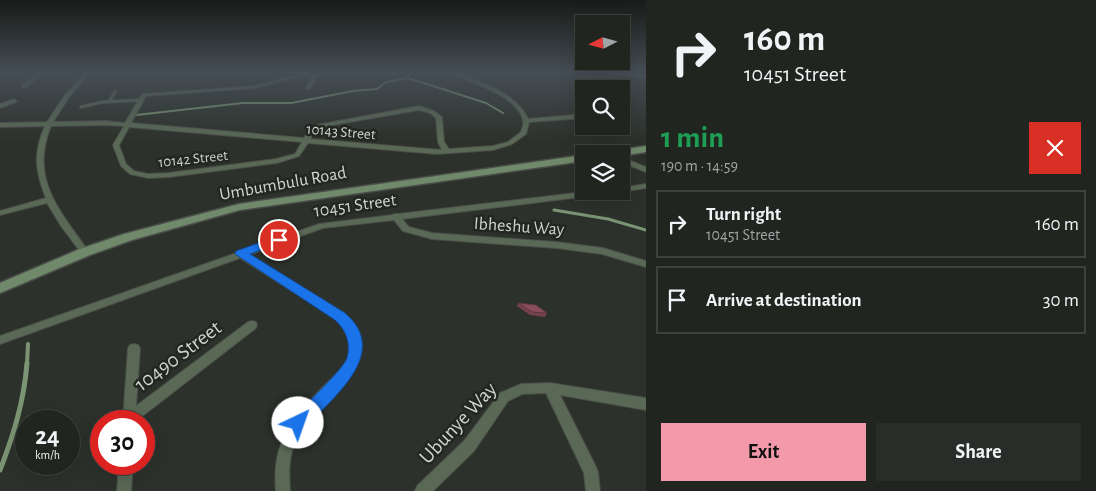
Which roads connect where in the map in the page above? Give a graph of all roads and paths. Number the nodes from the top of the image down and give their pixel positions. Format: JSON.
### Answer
{"nodes":[{"id":1,"x":67,"y":95,"type":"edge"},
{"id":2,"x":113,"y":95,"type":"edge"},
{"id":3,"x":144,"y":95,"type":"edge"},
{"id":4,"x":501,"y":95,"type":"edge"},
{"id":5,"x":141,"y":100,"type":"junction"},
{"id":6,"x":14,"y":101,"type":"dead end"},
{"id":7,"x":109,"y":102,"type":"junction"},
{"id":8,"x":0,"y":106,"type":"edge"},
{"id":9,"x":82,"y":107,"type":"dead end"},
{"id":10,"x":575,"y":117,"type":"edge"},
{"id":11,"x":526,"y":121,"type":"junction"},
{"id":12,"x":47,"y":125,"type":"junction"},
{"id":13,"x":128,"y":125,"type":"junction"},
{"id":14,"x":2,"y":126,"type":"edge"},
{"id":15,"x":305,"y":141,"type":"junction"},
{"id":16,"x":646,"y":149,"type":"edge"},
{"id":17,"x":447,"y":152,"type":"junction"},
{"id":18,"x":630,"y":152,"type":"edge"},
{"id":19,"x":575,"y":159,"type":"edge"},
{"id":20,"x":630,"y":163,"type":"edge"},
{"id":21,"x":646,"y":170,"type":"edge"},
{"id":22,"x":646,"y":186,"type":"edge"},
{"id":23,"x":632,"y":188,"type":"joint"},
{"id":24,"x":646,"y":193,"type":"edge"},
{"id":25,"x":575,"y":195,"type":"edge"},
{"id":26,"x":48,"y":200,"type":"junction"},
{"id":27,"x":0,"y":213,"type":"edge"},
{"id":28,"x":395,"y":216,"type":"junction"},
{"id":29,"x":85,"y":252,"type":"junction"},
{"id":30,"x":240,"y":254,"type":"junction"},
{"id":31,"x":646,"y":264,"type":"edge"},
{"id":32,"x":0,"y":288,"type":"edge"},
{"id":33,"x":252,"y":325,"type":"dead end"},
{"id":34,"x":0,"y":340,"type":"edge"},
{"id":35,"x":134,"y":348,"type":"dead end"},
{"id":36,"x":550,"y":388,"type":"junction"},
{"id":37,"x":646,"y":404,"type":"edge"},
{"id":38,"x":130,"y":410,"type":"edge"},
{"id":39,"x":142,"y":410,"type":"edge"},
{"id":40,"x":125,"y":475,"type":"edge"},
{"id":41,"x":124,"y":491,"type":"edge"},
{"id":42,"x":283,"y":491,"type":"edge"},
{"id":43,"x":422,"y":491,"type":"edge"},
{"id":44,"x":593,"y":491,"type":"edge"}],
"edges":[{"from":1,"to":12,"type":"street"},
{"from":2,"to":7,"type":"lane"},
{"from":3,"to":5,"type":"street"},
{"from":4,"to":11,"type":"street"},
{"from":5,"to":7,"type":"lane"},
{"from":5,"to":13,"type":"street","name":"10142 Street"},
{"from":6,"to":8,"type":"street"},
{"from":7,"to":9,"type":"lane"},
{"from":10,"to":11,"type":"street"},
{"from":11,"to":17,"type":"street","name":"10143 Street"},
{"from":12,"to":13,"type":"street","name":"10143 Street"},
{"from":12,"to":14,"type":"street","name":"10143 Street"},
{"from":12,"to":26,"type":"street"},
{"from":13,"to":15,"type":"street","name":"10143 Street"},
{"from":13,"to":15,"type":"street","name":"10142 Street"},
{"from":15,"to":17,"type":"street","name":"10143 Street"},
{"from":15,"to":17,"type":"street","name":"10142 Street"},
{"from":16,"to":18,"type":"main road"},
{"from":19,"to":29,"type":"main road","name":"Umbumbulu Road"},
{"from":20,"to":21,"type":"street"},
{"from":22,"to":23,"type":"street"},
{"from":23,"to":24,"type":"street"},
{"from":25,"to":28,"type":"street","name":"10451 Street"},
{"from":26,"to":27,"type":"street"},
{"from":26,"to":29,"type":"street"},
{"from":28,"to":30,"type":"street","name":"10451 Street"},
{"from":28,"to":31,"type":"street","name":"Ibheshu Way"},
{"from":29,"to":32,"type":"main road","name":"Umbumbulu Road"},
{"from":30,"to":34,"type":"street","name":"10451 Street"},
{"from":30,"to":42,"type":"street"},
{"from":33,"to":39,"type":"street","name":"10490 Street"},
{"from":35,"to":38,"type":"street"},
{"from":36,"to":37,"type":"street","name":"Ubunye Way"},
{"from":36,"to":43,"type":"street","name":"Ubunye Way"},
{"from":36,"to":44,"type":"street"},
{"from":40,"to":41,"type":"street"}]}
